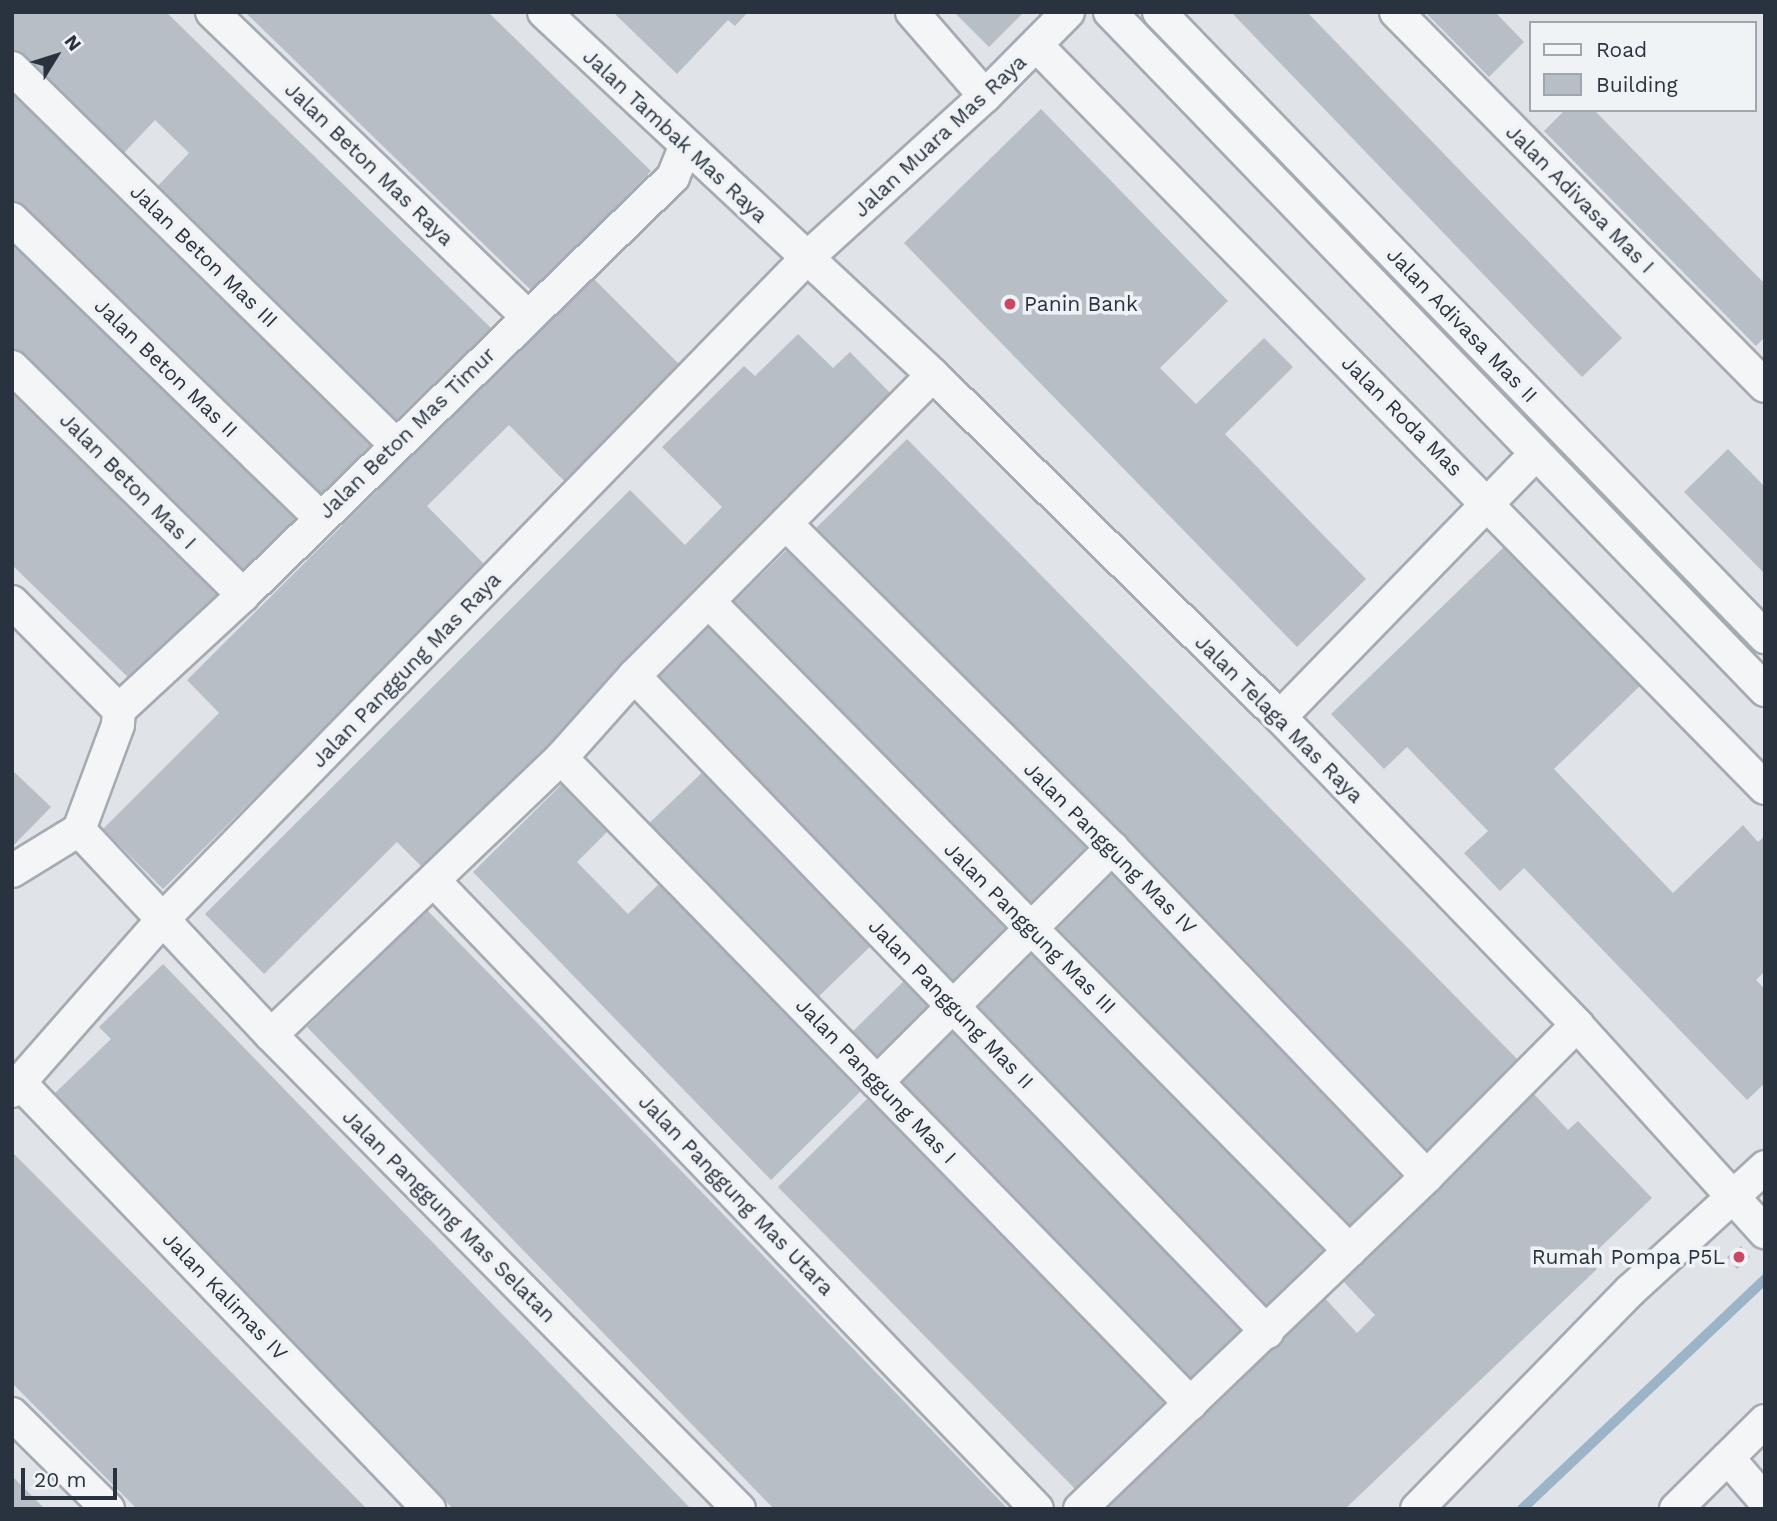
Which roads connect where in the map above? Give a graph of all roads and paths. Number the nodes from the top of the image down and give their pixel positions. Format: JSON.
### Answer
{"nodes":[{"id":1,"x":212,"y":12,"type":"edge"},
{"id":2,"x":544,"y":12,"type":"edge"},
{"id":3,"x":912,"y":12,"type":"edge"},
{"id":4,"x":1068,"y":12,"type":"edge"},
{"id":5,"x":1110,"y":12,"type":"edge"},
{"id":6,"x":1159,"y":12,"type":"edge"},
{"id":7,"x":1396,"y":12,"type":"edge"},
{"id":8,"x":1037,"y":47,"type":"junction"},
{"id":9,"x":12,"y":68,"type":"edge"},
{"id":10,"x":985,"y":96,"type":"junction"},
{"id":11,"x":685,"y":148,"type":"junction"},
{"id":12,"x":12,"y":219,"type":"edge"},
{"id":13,"x":808,"y":257,"type":"junction"},
{"id":14,"x":527,"y":316,"type":"junction"},
{"id":15,"x":12,"y":367,"type":"edge"},
{"id":16,"x":933,"y":375,"type":"junction"},
{"id":17,"x":1765,"y":386,"type":"edge"},
{"id":18,"x":395,"y":444,"type":"junction"},
{"id":19,"x":1535,"y":455,"type":"junction"},
{"id":20,"x":1489,"y":505,"type":"junction"},
{"id":21,"x":320,"y":517,"type":"junction"},
{"id":22,"x":787,"y":525,"type":"junction"},
{"id":23,"x":243,"y":595,"type":"junction"},
{"id":24,"x":12,"y":602,"type":"edge"},
{"id":25,"x":710,"y":604,"type":"junction"},
{"id":26,"x":1765,"y":637,"type":"edge"},
{"id":27,"x":634,"y":676,"type":"junction"},
{"id":28,"x":1765,"y":690,"type":"edge"},
{"id":29,"x":118,"y":710,"type":"junction"},
{"id":30,"x":1280,"y":717,"type":"junction"},
{"id":31,"x":562,"y":758,"type":"junction"},
{"id":32,"x":1765,"y":788,"type":"edge"},
{"id":33,"x":79,"y":830,"type":"junction"},
{"id":34,"x":1112,"y":848,"type":"junction"},
{"id":35,"x":12,"y":871,"type":"edge"},
{"id":36,"x":435,"y":882,"type":"junction"},
{"id":37,"x":164,"y":918,"type":"junction"},
{"id":38,"x":1031,"y":930,"type":"junction"},
{"id":39,"x":954,"y":1007,"type":"junction"},
{"id":40,"x":1577,"y":1025,"type":"junction"},
{"id":41,"x":271,"y":1035,"type":"junction"},
{"id":42,"x":877,"y":1082,"type":"junction"},
{"id":43,"x":16,"y":1087,"type":"edge"},
{"id":44,"x":1765,"y":1167,"type":"edge"},
{"id":45,"x":1427,"y":1176,"type":"junction"},
{"id":46,"x":1748,"y":1213,"type":"edge"},
{"id":47,"x":1350,"y":1251,"type":"junction"},
{"id":48,"x":1267,"y":1332,"type":"junction"},
{"id":49,"x":1191,"y":1404,"type":"junction"},
{"id":50,"x":12,"y":1414,"type":"edge"},
{"id":51,"x":1765,"y":1421,"type":"edge"},
{"id":52,"x":1728,"y":1458,"type":"junction"},
{"id":53,"x":1765,"y":1501,"type":"edge"},
{"id":54,"x":108,"y":1509,"type":"edge"},
{"id":55,"x":429,"y":1509,"type":"edge"},
{"id":56,"x":739,"y":1509,"type":"edge"},
{"id":57,"x":1037,"y":1509,"type":"edge"},
{"id":58,"x":1080,"y":1509,"type":"edge"},
{"id":59,"x":1417,"y":1509,"type":"edge"},
{"id":60,"x":1676,"y":1509,"type":"edge"}],
"edges":[{"from":1,"to":14,"type":"street","name":"Jalan Beton Mas Raya"},
{"from":2,"to":11,"type":"street","name":"Jalan Tambak Mas Raya"},
{"from":3,"to":10,"type":"street"},
{"from":4,"to":8,"type":"street","name":"Jalan Muara Mas Raya"},
{"from":5,"to":19,"type":"street"},
{"from":6,"to":26,"type":"street","name":"Jalan Adivasa Mas II"},
{"from":7,"to":17,"type":"street","name":"Jalan Adivasa Mas I"},
{"from":8,"to":10,"type":"street","name":"Jalan Muara Mas Raya"},
{"from":8,"to":20,"type":"street","name":"Jalan Roda Mas"},
{"from":9,"to":18,"type":"street","name":"Jalan Beton Mas III"},
{"from":10,"to":13,"type":"street","name":"Jalan Muara Mas Raya"},
{"from":11,"to":13,"type":"street","name":"Jalan Tambak Mas Raya"},
{"from":11,"to":14,"type":"street","name":"Jalan Beton Mas Timur"},
{"from":12,"to":21,"type":"street","name":"Jalan Beton Mas II"},
{"from":13,"to":16,"type":"street","name":"Jalan Telaga Mas Raya"},
{"from":13,"to":37,"type":"street","name":"Jalan Panggung Mas Raya"},
{"from":14,"to":18,"type":"street","name":"Jalan Beton Mas Timur"},
{"from":15,"to":23,"type":"street","name":"Jalan Beton Mas I"},
{"from":16,"to":22,"type":"street"},
{"from":16,"to":30,"type":"street","name":"Jalan Telaga Mas Raya"},
{"from":18,"to":21,"type":"street","name":"Jalan Beton Mas Timur"},
{"from":19,"to":20,"type":"street"},
{"from":19,"to":28,"type":"street"},
{"from":20,"to":30,"type":"street"},
{"from":20,"to":32,"type":"street","name":"Jalan Roda Mas"},
{"from":21,"to":23,"type":"street","name":"Jalan Beton Mas Timur"},
{"from":22,"to":25,"type":"street"},
{"from":22,"to":34,"type":"street","name":"Jalan Panggung Mas IV"},
{"from":23,"to":29,"type":"street","name":"Jalan Beton Mas Timur"},
{"from":24,"to":29,"type":"street"},
{"from":25,"to":27,"type":"street"},
{"from":25,"to":38,"type":"street","name":"Jalan Panggung Mas III"},
{"from":27,"to":31,"type":"street"},
{"from":27,"to":39,"type":"street","name":"Jalan Panggung Mas II"},
{"from":29,"to":33,"type":"street"},
{"from":30,"to":40,"type":"street","name":"Jalan Telaga Mas Raya"},
{"from":31,"to":36,"type":"street"},
{"from":31,"to":42,"type":"street","name":"Jalan Panggung Mas I"},
{"from":33,"to":35,"type":"street"},
{"from":33,"to":37,"type":"street","name":"Jalan Panggung Mas Selatan"},
{"from":34,"to":38,"type":"street"},
{"from":34,"to":45,"type":"street","name":"Jalan Panggung Mas IV"},
{"from":36,"to":41,"type":"street"},
{"from":36,"to":57,"type":"street","name":"Jalan Panggung Mas Utara"},
{"from":37,"to":41,"type":"street","name":"Jalan Panggung Mas Selatan"},
{"from":37,"to":43,"type":"street","name":"Jalan Panggung Mas Raya"},
{"from":38,"to":39,"type":"street"},
{"from":38,"to":47,"type":"street","name":"Jalan Panggung Mas III"},
{"from":39,"to":42,"type":"street"},
{"from":39,"to":48,"type":"street","name":"Jalan Panggung Mas II"},
{"from":40,"to":45,"type":"street"},
{"from":40,"to":46,"type":"street","name":"Jalan Telaga Mas Raya"},
{"from":41,"to":56,"type":"street","name":"Jalan Panggung Mas Selatan"},
{"from":42,"to":49,"type":"street","name":"Jalan Panggung Mas I"},
{"from":43,"to":55,"type":"street","name":"Jalan Kalimas IV"},
{"from":44,"to":46,"type":"street"},
{"from":45,"to":47,"type":"street"},
{"from":46,"to":59,"type":"street"},
{"from":47,"to":48,"type":"street"},
{"from":48,"to":49,"type":"street"},
{"from":49,"to":58,"type":"street"},
{"from":50,"to":54,"type":"street"},
{"from":51,"to":52,"type":"street"},
{"from":52,"to":53,"type":"street"},
{"from":52,"to":60,"type":"street"}]}
